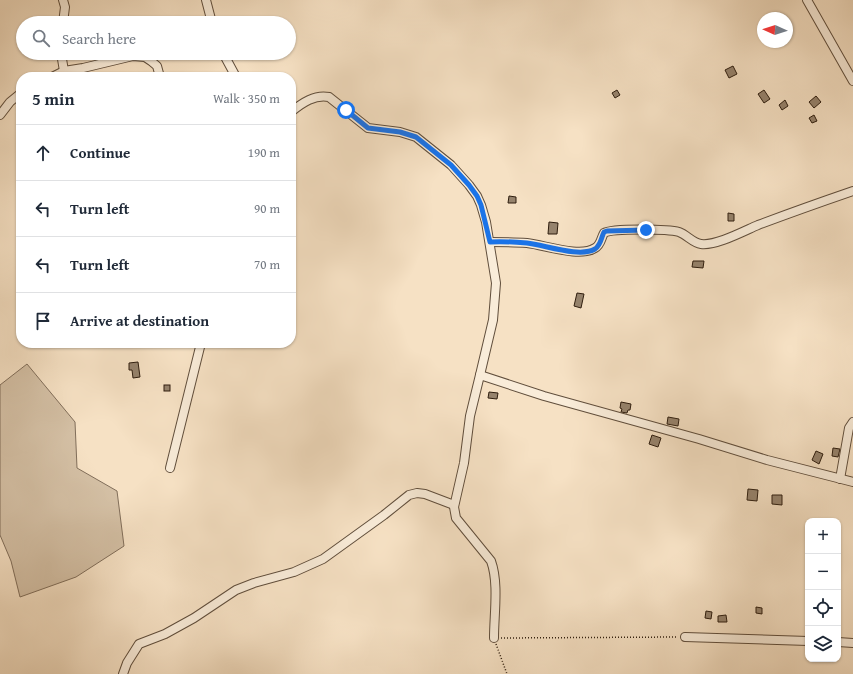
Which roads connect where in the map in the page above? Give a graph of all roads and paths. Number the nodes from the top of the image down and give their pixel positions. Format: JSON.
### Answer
{"nodes":[{"id":1,"x":62,"y":0,"type":"edge"},
{"id":2,"x":206,"y":0,"type":"edge"},
{"id":3,"x":807,"y":0,"type":"edge"},
{"id":4,"x":63,"y":16,"type":"edge"},
{"id":5,"x":210,"y":16,"type":"edge"},
{"id":6,"x":62,"y":60,"type":"edge"},
{"id":7,"x":116,"y":60,"type":"edge"},
{"id":8,"x":149,"y":60,"type":"edge"},
{"id":9,"x":227,"y":60,"type":"edge"},
{"id":10,"x":64,"y":71,"type":"joint"},
{"id":11,"x":159,"y":72,"type":"edge"},
{"id":12,"x":233,"y":72,"type":"edge"},
{"id":13,"x":853,"y":81,"type":"edge"},
{"id":14,"x":16,"y":97,"type":"edge"},
{"id":15,"x":296,"y":108,"type":"edge"},
{"id":16,"x":0,"y":115,"type":"edge"},
{"id":17,"x":853,"y":191,"type":"edge"},
{"id":18,"x":490,"y":242,"type":"junction"},
{"id":19,"x":200,"y":348,"type":"edge"},
{"id":20,"x":480,"y":375,"type":"junction"},
{"id":21,"x":853,"y":422,"type":"edge"},
{"id":22,"x":170,"y":468,"type":"dead end"},
{"id":23,"x":840,"y":479,"type":"junction"},
{"id":24,"x":853,"y":482,"type":"edge"},
{"id":25,"x":454,"y":505,"type":"junction"},
{"id":26,"x":685,"y":637,"type":"joint"},
{"id":27,"x":494,"y":638,"type":"junction"},
{"id":28,"x":805,"y":641,"type":"edge"},
{"id":29,"x":841,"y":642,"type":"edge"},
{"id":30,"x":853,"y":643,"type":"edge"},
{"id":31,"x":123,"y":674,"type":"edge"},
{"id":32,"x":507,"y":674,"type":"edge"}],
"edges":[{"from":1,"to":4,"type":"street"},
{"from":2,"to":5,"type":"street"},
{"from":3,"to":13,"type":"street"},
{"from":6,"to":10,"type":"street"},
{"from":7,"to":10,"type":"street"},
{"from":8,"to":11,"type":"street"},
{"from":9,"to":12,"type":"street"},
{"from":14,"to":16,"type":"street"},
{"from":15,"to":18,"type":"street"},
{"from":17,"to":18,"type":"street"},
{"from":18,"to":20,"type":"street"},
{"from":19,"to":22,"type":"street"},
{"from":20,"to":23,"type":"street"},
{"from":20,"to":25,"type":"street"},
{"from":21,"to":23,"type":"street"},
{"from":23,"to":24,"type":"street"},
{"from":25,"to":27,"type":"street"},
{"from":25,"to":31,"type":"street"},
{"from":26,"to":27,"type":"path"},
{"from":26,"to":28,"type":"street"},
{"from":27,"to":32,"type":"path"},
{"from":29,"to":30,"type":"street"}]}
